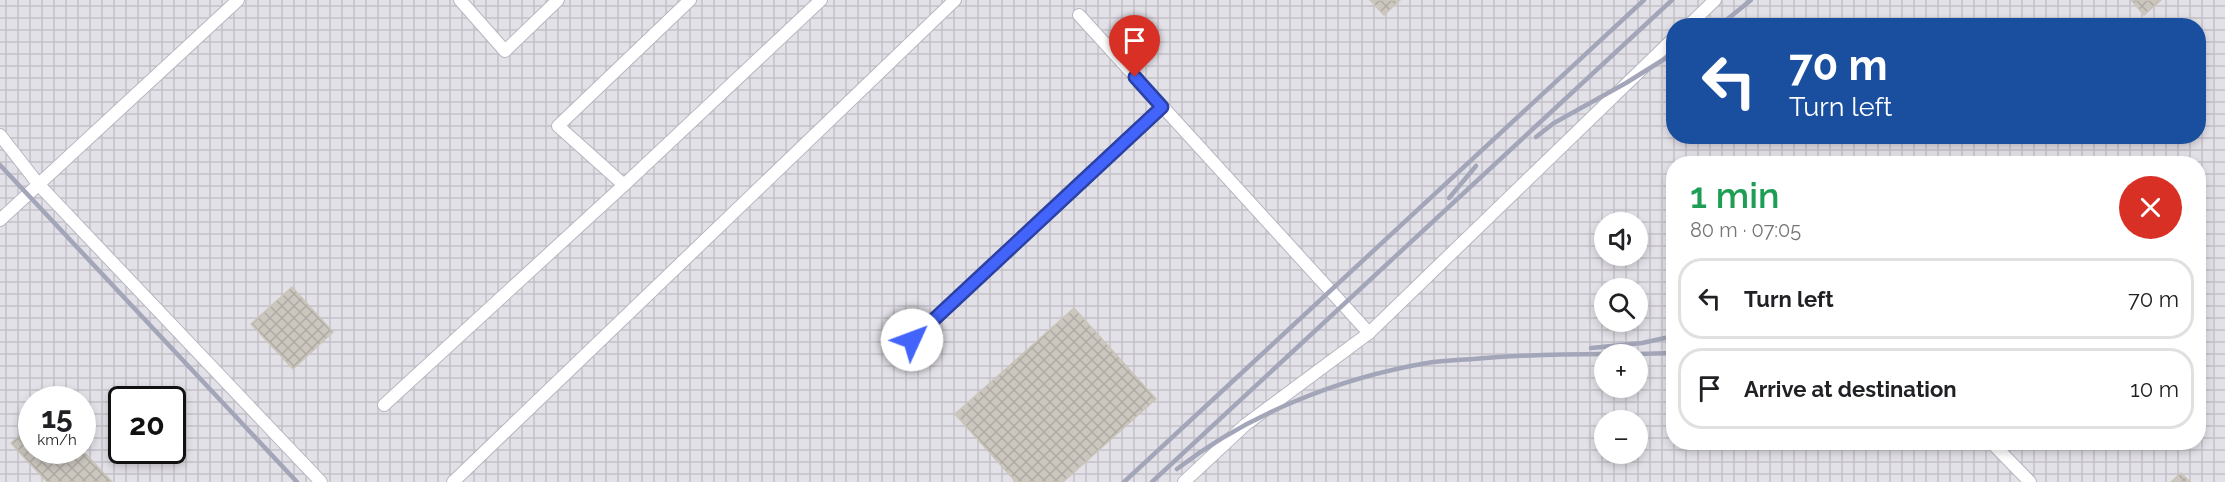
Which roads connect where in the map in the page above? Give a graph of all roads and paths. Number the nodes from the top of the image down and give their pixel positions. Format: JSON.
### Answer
{"nodes":[{"id":1,"x":238,"y":0,"type":"edge"},
{"id":2,"x":460,"y":0,"type":"edge"},
{"id":3,"x":558,"y":0,"type":"edge"},
{"id":4,"x":690,"y":0,"type":"edge"},
{"id":5,"x":821,"y":0,"type":"edge"},
{"id":6,"x":955,"y":0,"type":"edge"},
{"id":7,"x":1715,"y":0,"type":"edge"},
{"id":8,"x":1079,"y":15,"type":"dead end"},
{"id":9,"x":1696,"y":18,"type":"edge"},
{"id":10,"x":1666,"y":46,"type":"edge"},
{"id":11,"x":1162,"y":107,"type":"junction"},
{"id":12,"x":0,"y":135,"type":"edge"},
{"id":13,"x":39,"y":185,"type":"junction"},
{"id":14,"x":624,"y":185,"type":"junction"},
{"id":15,"x":0,"y":220,"type":"edge"},
{"id":16,"x":1369,"y":333,"type":"junction"},
{"id":17,"x":912,"y":340,"type":"dead end"},
{"id":18,"x":384,"y":405,"type":"dead end"},
{"id":19,"x":1999,"y":450,"type":"edge"},
{"id":20,"x":321,"y":482,"type":"edge"},
{"id":21,"x":453,"y":482,"type":"edge"},
{"id":22,"x":1184,"y":482,"type":"edge"},
{"id":23,"x":2030,"y":482,"type":"edge"}],
"edges":[{"from":1,"to":13,"type":"lane"},
{"from":2,"to":3,"type":"lane"},
{"from":4,"to":14,"type":"lane"},
{"from":5,"to":14,"type":"lane"},
{"from":6,"to":21,"type":"lane"},
{"from":7,"to":9,"type":"lane"},
{"from":8,"to":11,"type":"lane"},
{"from":10,"to":16,"type":"lane"},
{"from":11,"to":16,"type":"lane"},
{"from":11,"to":17,"type":"lane"},
{"from":12,"to":13,"type":"lane"},
{"from":13,"to":15,"type":"lane"},
{"from":13,"to":20,"type":"lane"},
{"from":14,"to":18,"type":"lane"},
{"from":16,"to":22,"type":"lane"},
{"from":19,"to":23,"type":"lane"}]}
